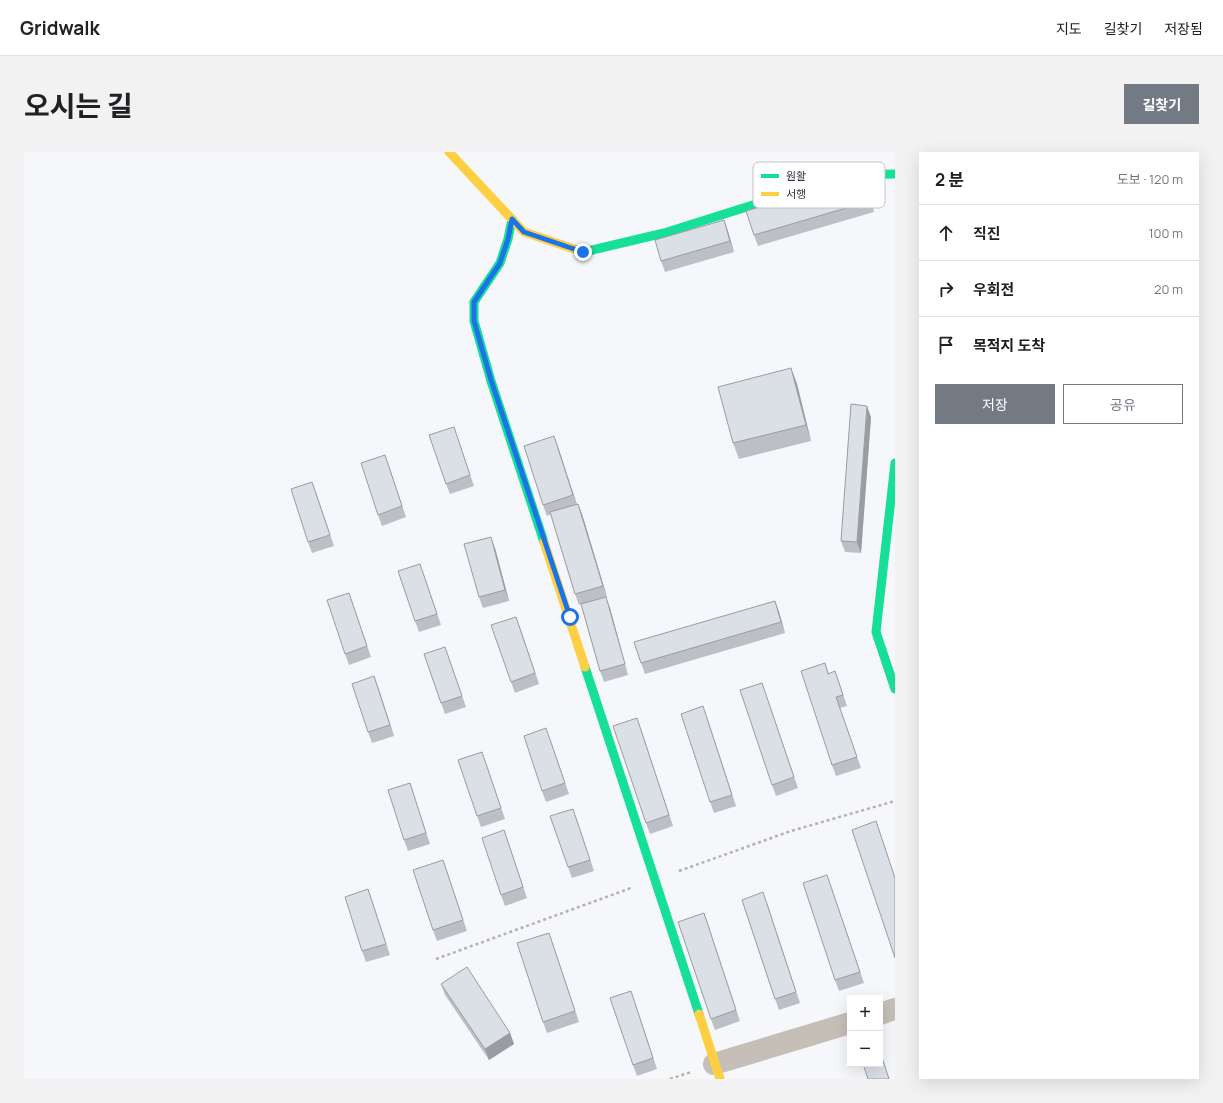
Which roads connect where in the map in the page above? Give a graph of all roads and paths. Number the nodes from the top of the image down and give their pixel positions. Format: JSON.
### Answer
{"nodes":[{"id":1,"x":449,"y":152,"type":"edge"},
{"id":2,"x":885,"y":174,"type":"edge"},
{"id":3,"x":895,"y":174,"type":"edge"},
{"id":4,"x":753,"y":205,"type":"edge"},
{"id":5,"x":512,"y":219,"type":"junction"},
{"id":6,"x":895,"y":463,"type":"edge"},
{"id":7,"x":895,"y":689,"type":"edge"},
{"id":8,"x":895,"y":1009,"type":"edge"},
{"id":9,"x":883,"y":1013,"type":"edge"},
{"id":10,"x":847,"y":1024,"type":"edge"},
{"id":11,"x":717,"y":1072,"type":"edge"}],
"edges":[{"from":1,"to":5,"type":"street"},
{"from":2,"to":3,"type":"street"},
{"from":4,"to":5,"type":"street"},
{"from":5,"to":11,"type":"street"},
{"from":6,"to":7,"type":"street"},
{"from":8,"to":9,"type":"street"},
{"from":10,"to":11,"type":"street"}]}
